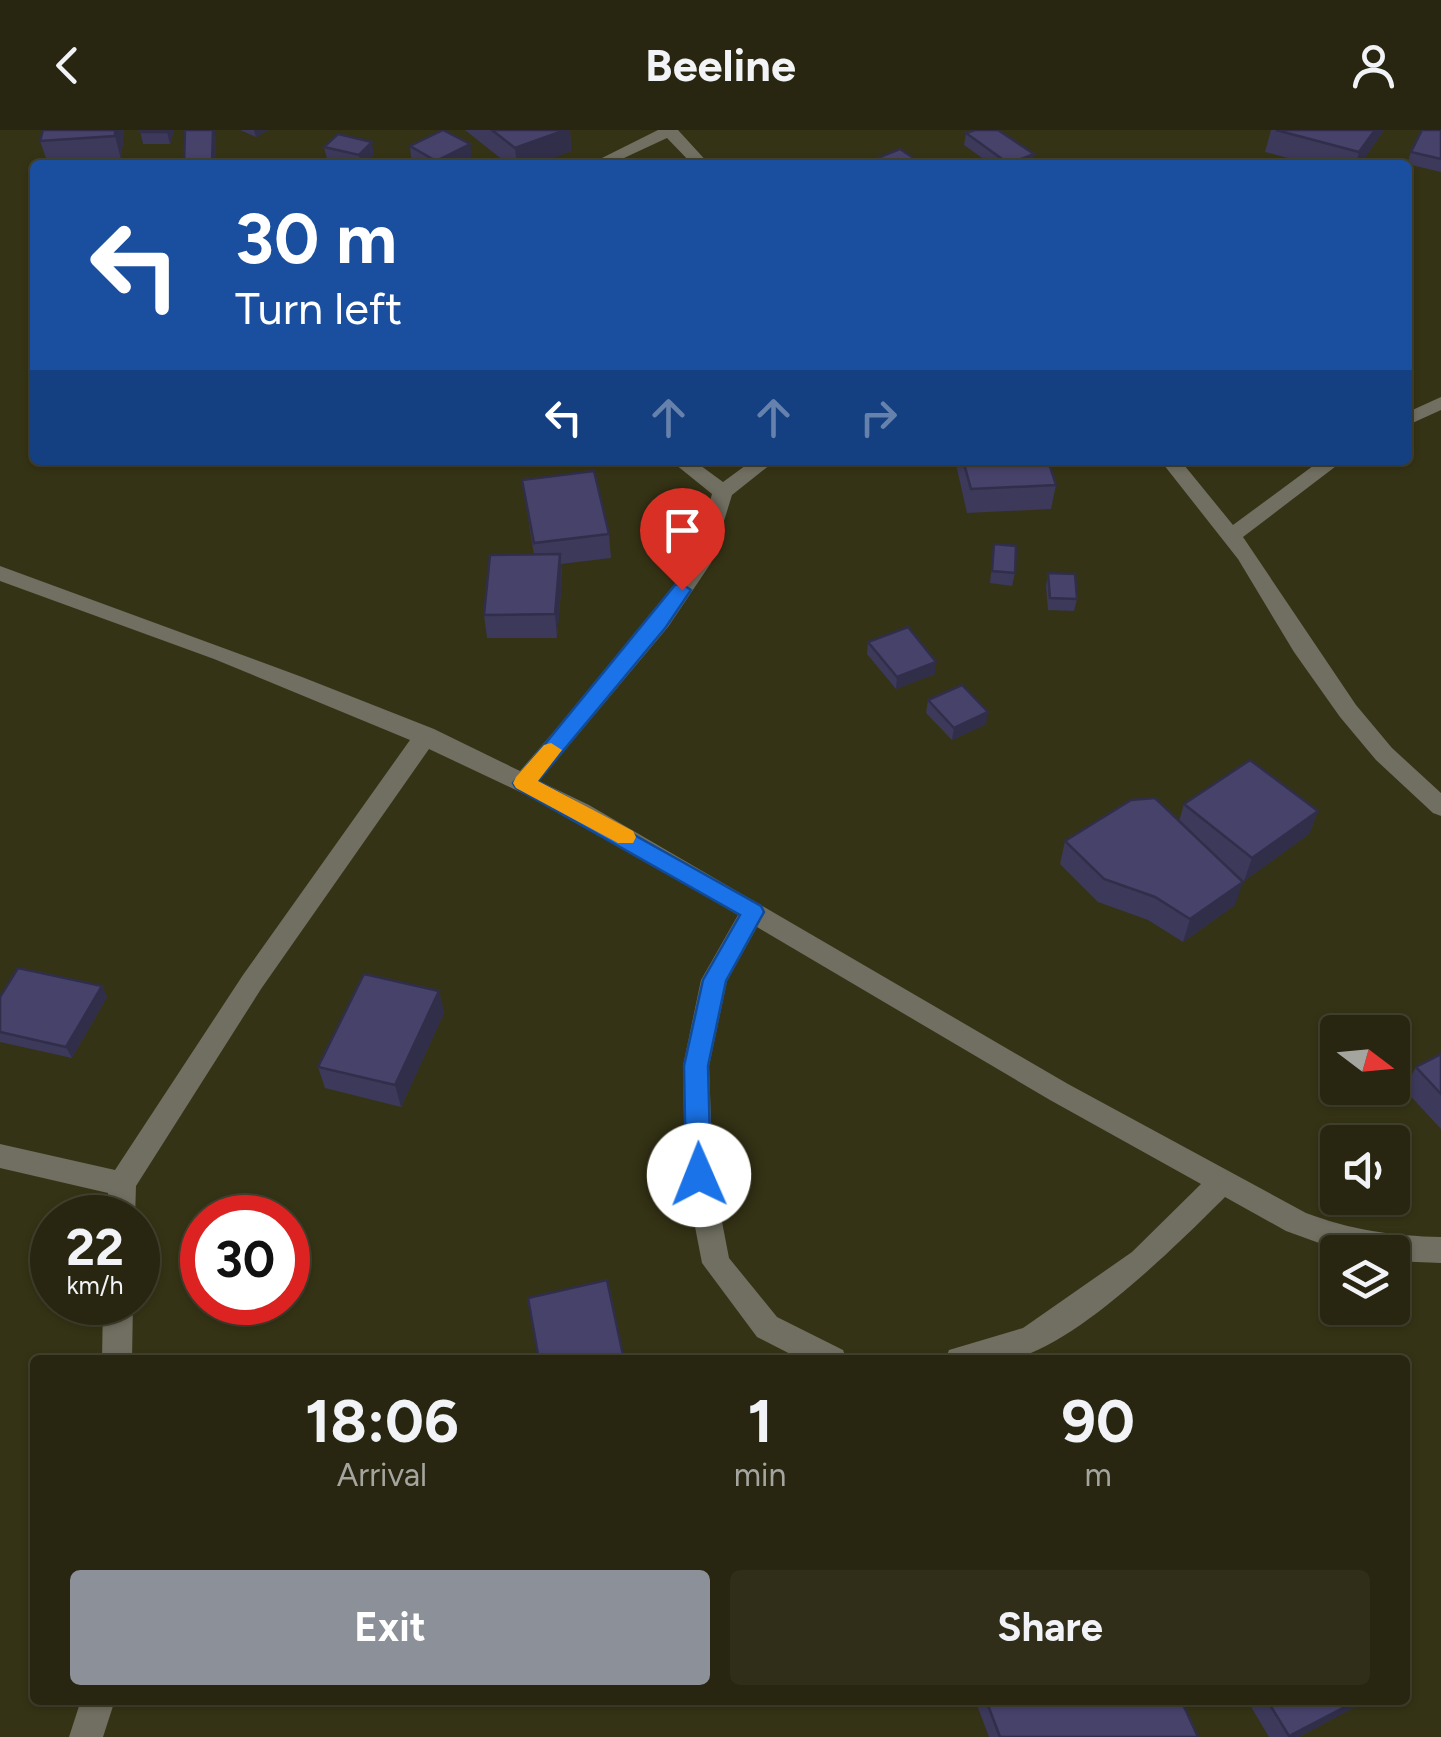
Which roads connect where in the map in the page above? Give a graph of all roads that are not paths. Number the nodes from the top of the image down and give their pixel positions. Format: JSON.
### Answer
{"nodes":[{"id":1,"x":669,"y":130,"type":"edge"},
{"id":2,"x":606,"y":160,"type":"edge"},
{"id":3,"x":697,"y":160,"type":"edge"},
{"id":4,"x":1441,"y":403,"type":"edge"},
{"id":5,"x":1412,"y":417,"type":"edge"},
{"id":6,"x":687,"y":465,"type":"edge"},
{"id":7,"x":759,"y":465,"type":"edge"},
{"id":8,"x":1174,"y":465,"type":"edge"},
{"id":9,"x":1327,"y":465,"type":"edge"},
{"id":10,"x":724,"y":492,"type":"junction"},
{"id":11,"x":1231,"y":536,"type":"junction"},
{"id":12,"x":0,"y":573,"type":"edge"},
{"id":13,"x":426,"y":734,"type":"junction"},
{"id":14,"x":524,"y":783,"type":"junction"},
{"id":15,"x":1441,"y":807,"type":"edge"},
{"id":16,"x":753,"y":912,"type":"junction"},
{"id":17,"x":0,"y":1156,"type":"edge"},
{"id":18,"x":1222,"y":1182,"type":"junction"},
{"id":19,"x":122,"y":1184,"type":"junction"},
{"id":20,"x":122,"y":1195,"type":"edge"},
{"id":21,"x":1441,"y":1250,"type":"edge"},
{"id":22,"x":118,"y":1325,"type":"edge"},
{"id":23,"x":117,"y":1355,"type":"edge"},
{"id":24,"x":822,"y":1355,"type":"edge"},
{"id":25,"x":976,"y":1355,"type":"edge"},
{"id":26,"x":96,"y":1705,"type":"edge"},
{"id":27,"x":86,"y":1737,"type":"edge"}],
"edges":[{"from":1,"to":2,"type":"street"},
{"from":1,"to":3,"type":"street"},
{"from":4,"to":5,"type":"street"},
{"from":6,"to":10,"type":"street"},
{"from":7,"to":10,"type":"street"},
{"from":8,"to":11,"type":"street"},
{"from":9,"to":11,"type":"street"},
{"from":10,"to":14,"type":"street"},
{"from":11,"to":15,"type":"street"},
{"from":12,"to":13,"type":"street"},
{"from":13,"to":14,"type":"street"},
{"from":13,"to":19,"type":"street"},
{"from":14,"to":16,"type":"street"},
{"from":16,"to":18,"type":"street"},
{"from":16,"to":24,"type":"street"},
{"from":17,"to":19,"type":"street"},
{"from":18,"to":21,"type":"street"},
{"from":18,"to":25,"type":"street"},
{"from":19,"to":20,"type":"street"},
{"from":22,"to":23,"type":"street"},
{"from":26,"to":27,"type":"street"}]}
